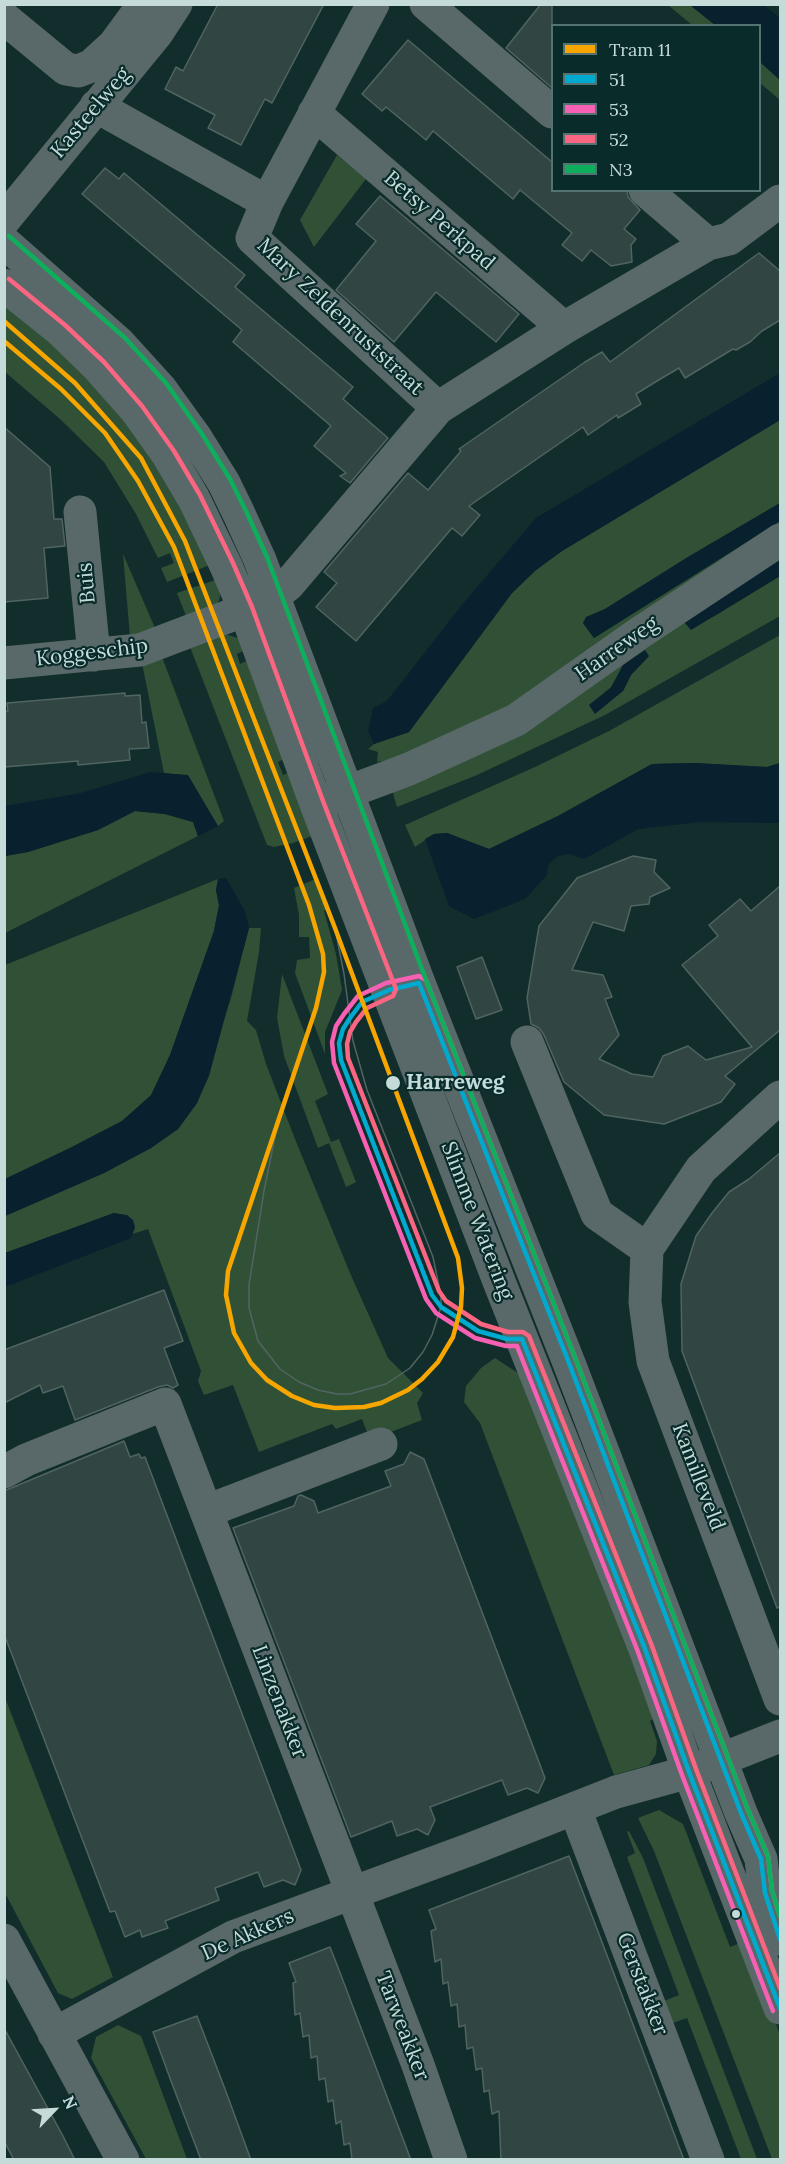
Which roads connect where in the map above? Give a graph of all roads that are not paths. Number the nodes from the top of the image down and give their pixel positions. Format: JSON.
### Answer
{"nodes":[{"id":1,"x":144,"y":4,"type":"edge"},
{"id":2,"x":176,"y":4,"type":"edge"},
{"id":3,"x":373,"y":4,"type":"edge"},
{"id":4,"x":426,"y":4,"type":"edge"},
{"id":5,"x":4,"y":18,"type":"edge"},
{"id":6,"x":96,"y":106,"type":"junction"},
{"id":7,"x":551,"y":111,"type":"edge"},
{"id":8,"x":314,"y":113,"type":"junction"},
{"id":9,"x":647,"y":192,"type":"edge"},
{"id":10,"x":780,"y":201,"type":"edge"},
{"id":11,"x":267,"y":202,"type":"junction"},
{"id":12,"x":4,"y":220,"type":"edge"},
{"id":13,"x":4,"y":242,"type":"edge"},
{"id":14,"x":708,"y":244,"type":"junction"},
{"id":15,"x":4,"y":285,"type":"edge"},
{"id":16,"x":564,"y":328,"type":"junction"},
{"id":17,"x":438,"y":408,"type":"junction"},
{"id":18,"x":80,"y":512,"type":"dead end"},
{"id":19,"x":780,"y":540,"type":"edge"},
{"id":20,"x":259,"y":604,"type":"junction"},
{"id":21,"x":93,"y":655,"type":"junction"},
{"id":22,"x":4,"y":663,"type":"edge"},
{"id":23,"x":348,"y":792,"type":"junction"},
{"id":24,"x":316,"y":804,"type":"junction"},
{"id":25,"x":527,"y":1042,"type":"dead end"},
{"id":26,"x":780,"y":1097,"type":"edge"},
{"id":27,"x":647,"y":1249,"type":"junction"},
{"id":28,"x":381,"y":1444,"type":"dead end"},
{"id":29,"x":4,"y":1472,"type":"edge"},
{"id":30,"x":207,"y":1511,"type":"junction"},
{"id":31,"x":780,"y":1699,"type":"edge"},
{"id":32,"x":780,"y":1736,"type":"edge"},
{"id":33,"x":720,"y":1760,"type":"junction"},
{"id":34,"x":689,"y":1772,"type":"junction"},
{"id":35,"x":575,"y":1809,"type":"junction"},
{"id":36,"x":352,"y":1893,"type":"junction"},
{"id":37,"x":4,"y":1940,"type":"edge"},
{"id":38,"x":780,"y":1940,"type":"edge"},
{"id":39,"x":780,"y":2008,"type":"edge"},
{"id":40,"x":54,"y":2034,"type":"junction"},
{"id":41,"x":123,"y":2160,"type":"edge"},
{"id":42,"x":451,"y":2160,"type":"edge"},
{"id":43,"x":708,"y":2160,"type":"edge"}],
"edges":[{"from":1,"to":5,"type":"street"},
{"from":2,"to":6,"type":"street","name":"Kasteelweg"},
{"from":3,"to":8,"type":"street"},
{"from":4,"to":7,"type":"street"},
{"from":6,"to":11,"type":"street","name":"Mary Zeldenruststraat"},
{"from":6,"to":12,"type":"street","name":"Kasteelweg"},
{"from":8,"to":11,"type":"street"},
{"from":8,"to":16,"type":"street","name":"Betsy Perkpad"},
{"from":9,"to":14,"type":"street"},
{"from":10,"to":14,"type":"street","name":"Mary Zeldenruststraat"},
{"from":11,"to":17,"type":"street","name":"Mary Zeldenruststraat"},
{"from":13,"to":20,"type":"street"},
{"from":14,"to":16,"type":"street","name":"Mary Zeldenruststraat"},
{"from":15,"to":20,"type":"street"},
{"from":16,"to":17,"type":"street","name":"Mary Zeldenruststraat"},
{"from":17,"to":20,"type":"street","name":"Mary Zeldenruststraat"},
{"from":18,"to":21,"type":"street","name":"Buis"},
{"from":19,"to":23,"type":"street","name":"Harreweg"},
{"from":20,"to":21,"type":"street","name":"Koggeschip"},
{"from":20,"to":23,"type":"street","name":"Slimme Watering"},
{"from":20,"to":24,"type":"street","name":"Slimme Watering"},
{"from":21,"to":22,"type":"street","name":"Koggeschip"},
{"from":23,"to":24,"type":"street","name":"Harreweg"},
{"from":23,"to":33,"type":"street","name":"Slimme Watering"},
{"from":24,"to":34,"type":"street","name":"Slimme Watering"},
{"from":25,"to":27,"type":"street"},
{"from":26,"to":27,"type":"street"},
{"from":27,"to":31,"type":"street","name":"Kamilleveld"},
{"from":28,"to":30,"type":"street"},
{"from":29,"to":30,"type":"street","name":"Linzenakker"},
{"from":30,"to":36,"type":"street","name":"Linzenakker"},
{"from":32,"to":33,"type":"street","name":"De Akkers"},
{"from":33,"to":34,"type":"street","name":"De Akkers"},
{"from":33,"to":38,"type":"street","name":"Slimme Watering"},
{"from":34,"to":35,"type":"street","name":"De Akkers"},
{"from":34,"to":39,"type":"street","name":"Slimme Watering"},
{"from":35,"to":36,"type":"street","name":"De Akkers"},
{"from":35,"to":43,"type":"street","name":"Gerstakker"},
{"from":36,"to":40,"type":"street","name":"De Akkers"},
{"from":36,"to":42,"type":"street","name":"Tarweakker"},
{"from":37,"to":40,"type":"street"},
{"from":40,"to":41,"type":"street"}]}
